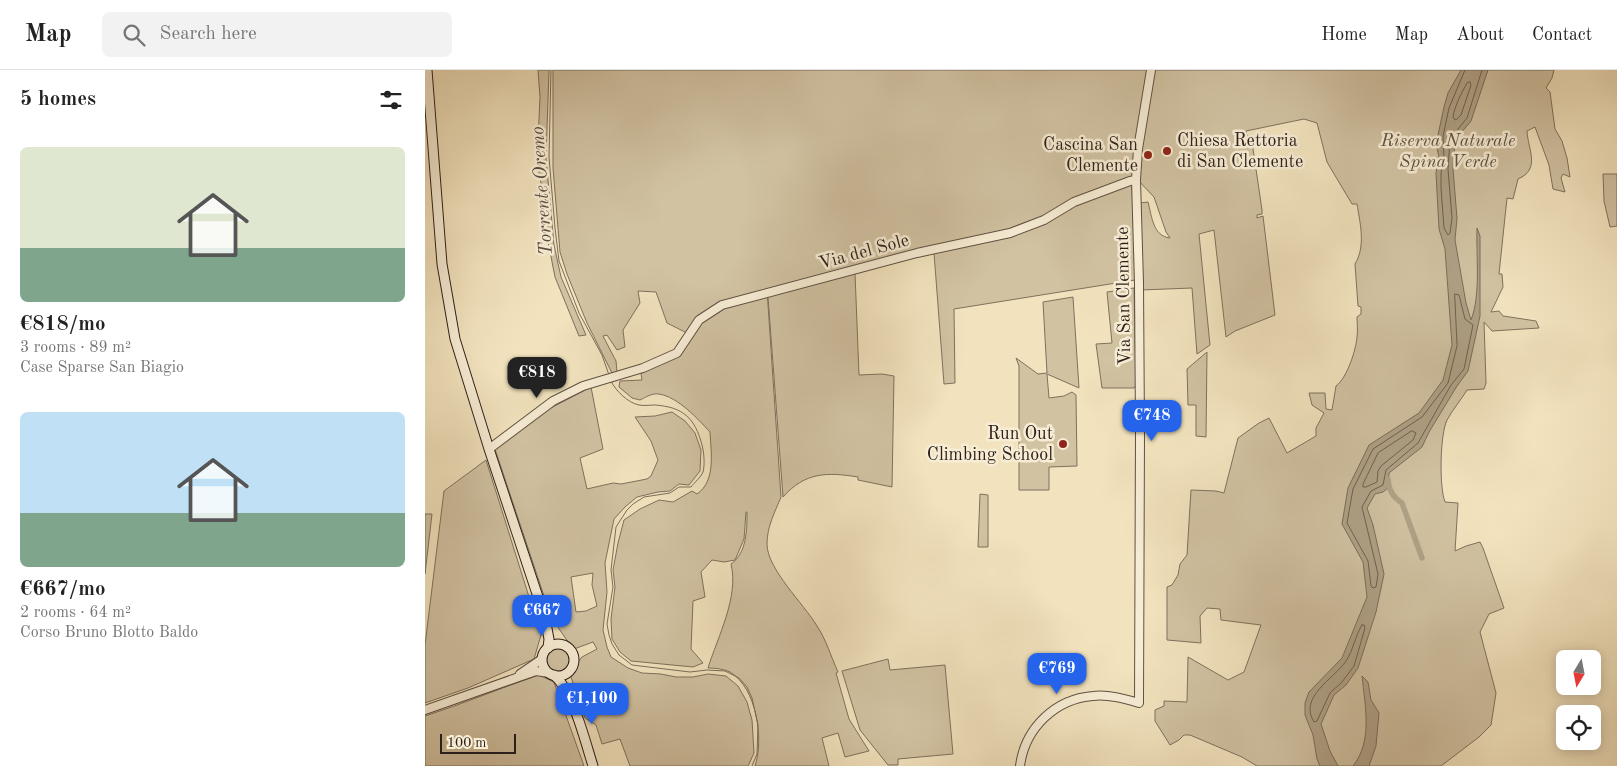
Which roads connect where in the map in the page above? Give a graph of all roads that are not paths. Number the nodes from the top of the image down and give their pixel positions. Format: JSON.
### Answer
{"nodes":[{"id":1,"x":427,"y":70,"type":"edge"},
{"id":2,"x":1151,"y":70,"type":"edge"},
{"id":3,"x":1136,"y":180,"type":"junction"},
{"id":4,"x":489,"y":449,"type":"junction"},
{"id":5,"x":545,"y":618,"type":"junction"},
{"id":6,"x":560,"y":644,"type":"junction"},
{"id":7,"x":548,"y":648,"type":"junction"},
{"id":8,"x":542,"y":659,"type":"junction"},
{"id":9,"x":568,"y":673,"type":"junction"},
{"id":10,"x":552,"y":674,"type":"junction"},
{"id":11,"x":512,"y":679,"type":"junction"},
{"id":12,"x":567,"y":691,"type":"junction"},
{"id":13,"x":425,"y":710,"type":"edge"},
{"id":14,"x":593,"y":766,"type":"edge"},
{"id":15,"x":1021,"y":766,"type":"edge"}],
"edges":[{"from":1,"to":4,"type":"main road"},
{"from":2,"to":3,"type":"street","name":"Via San Clemente"},
{"from":3,"to":4,"type":"street","name":"Via del Sole"},
{"from":3,"to":15,"type":"street","name":"Via San Clemente"},
{"from":4,"to":5,"type":"main road"},
{"from":5,"to":6,"type":"main road"},
{"from":5,"to":7,"type":"main road"},
{"from":6,"to":7,"type":"main road"},
{"from":6,"to":9,"type":"main road"},
{"from":7,"to":8,"type":"main road"},
{"from":8,"to":10,"type":"main road"},
{"from":8,"to":11,"type":"street"},
{"from":9,"to":10,"type":"main road"},
{"from":9,"to":12,"type":"main road"},
{"from":10,"to":11,"type":"street"},
{"from":10,"to":12,"type":"main road"},
{"from":11,"to":13,"type":"street"},
{"from":12,"to":14,"type":"main road"}]}
